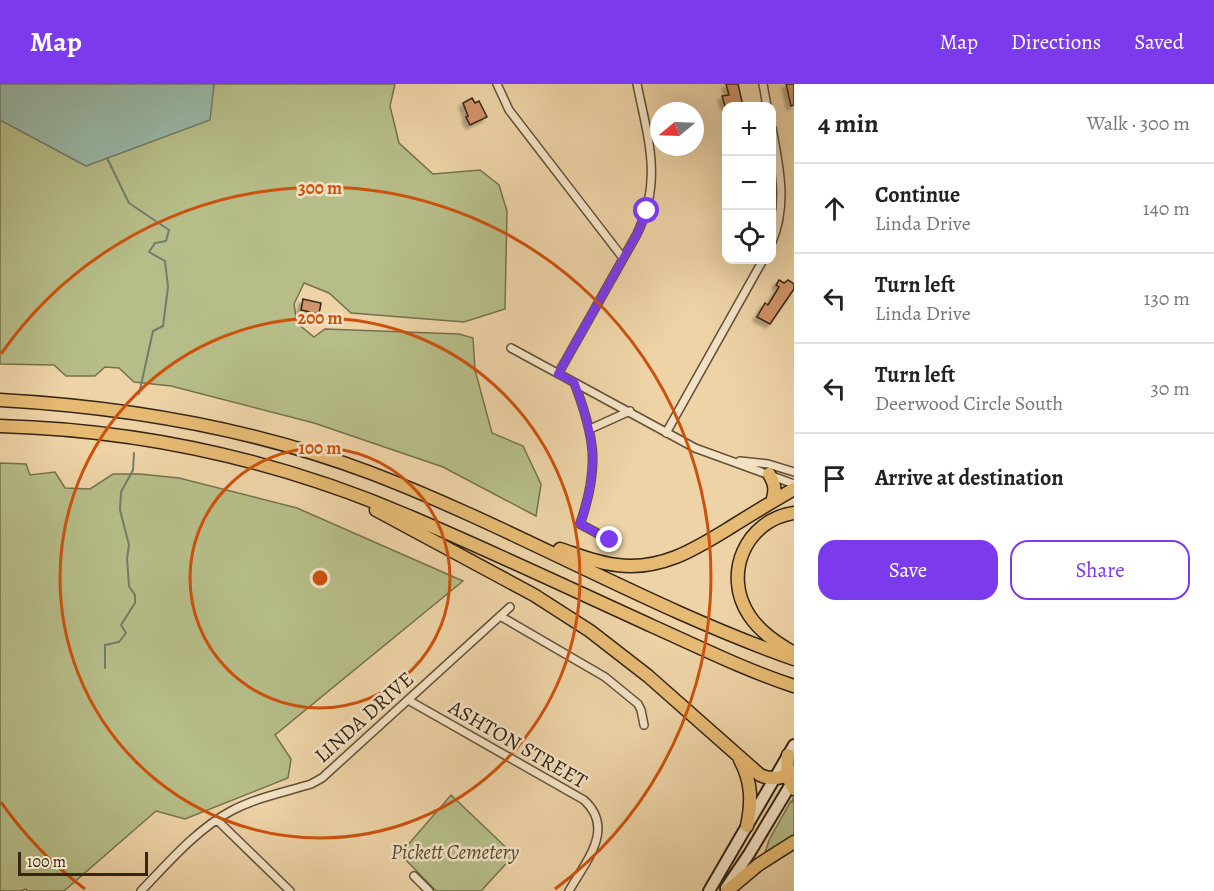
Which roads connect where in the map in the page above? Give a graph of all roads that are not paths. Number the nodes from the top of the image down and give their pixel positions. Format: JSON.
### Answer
{"nodes":[{"id":1,"x":497,"y":84,"type":"edge"},
{"id":2,"x":637,"y":84,"type":"edge"},
{"id":3,"x":763,"y":84,"type":"edge"},
{"id":4,"x":766,"y":102,"type":"edge"},
{"id":5,"x":776,"y":154,"type":"edge"},
{"id":6,"x":776,"y":231,"type":"edge"},
{"id":7,"x":623,"y":258,"type":"junction"},
{"id":8,"x":761,"y":264,"type":"edge"},
{"id":9,"x":511,"y":348,"type":"dead end"},
{"id":10,"x":558,"y":374,"type":"junction"},
{"id":11,"x":574,"y":382,"type":"junction"},
{"id":12,"x":0,"y":400,"type":"edge"},
{"id":13,"x":630,"y":411,"type":"junction"},
{"id":14,"x":0,"y":426,"type":"edge"},
{"id":15,"x":590,"y":429,"type":"junction"},
{"id":16,"x":666,"y":433,"type":"junction"},
{"id":17,"x":734,"y":461,"type":"junction"},
{"id":18,"x":794,"y":472,"type":"edge"},
{"id":19,"x":769,"y":474,"type":"junction"},
{"id":20,"x":322,"y":483,"type":"junction"},
{"id":21,"x":794,"y":486,"type":"edge"},
{"id":22,"x":772,"y":502,"type":"junction"},
{"id":23,"x":794,"y":513,"type":"edge"},
{"id":24,"x":496,"y":528,"type":"junction"},
{"id":25,"x":610,"y":540,"type":"dead end"},
{"id":26,"x":510,"y":606,"type":"dead end"},
{"id":27,"x":500,"y":616,"type":"junction"},
{"id":28,"x":794,"y":653,"type":"edge"},
{"id":29,"x":794,"y":659,"type":"edge"},
{"id":30,"x":789,"y":684,"type":"edge"},
{"id":31,"x":408,"y":700,"type":"junction"},
{"id":32,"x":644,"y":725,"type":"dead end"},
{"id":33,"x":791,"y":750,"type":"edge"},
{"id":34,"x":736,"y":754,"type":"junction"},
{"id":35,"x":789,"y":780,"type":"edge"},
{"id":36,"x":217,"y":820,"type":"junction"},
{"id":37,"x":747,"y":826,"type":"junction"},
{"id":38,"x":794,"y":842,"type":"edge"},
{"id":39,"x":414,"y":876,"type":"dead end"},
{"id":40,"x":141,"y":891,"type":"edge"},
{"id":41,"x":290,"y":891,"type":"edge"},
{"id":42,"x":429,"y":891,"type":"edge"},
{"id":43,"x":568,"y":891,"type":"edge"},
{"id":44,"x":710,"y":891,"type":"edge"},
{"id":45,"x":726,"y":891,"type":"edge"}],
"edges":[{"from":1,"to":7,"type":"street"},
{"from":2,"to":7,"type":"street"},
{"from":3,"to":4,"type":"street"},
{"from":5,"to":6,"type":"street"},
{"from":7,"to":10,"type":"street"},
{"from":8,"to":16,"type":"street"},
{"from":9,"to":10,"type":"street"},
{"from":10,"to":11,"type":"street"},
{"from":11,"to":13,"type":"street"},
{"from":11,"to":15,"type":"street"},
{"from":12,"to":24,"type":"highway"},
{"from":13,"to":15,"type":"street"},
{"from":13,"to":16,"type":"street"},
{"from":14,"to":20,"type":"highway"},
{"from":15,"to":25,"type":"street"},
{"from":16,"to":17,"type":"street"},
{"from":17,"to":18,"type":"street"},
{"from":17,"to":19,"type":"street"},
{"from":19,"to":21,"type":"street"},
{"from":19,"to":22,"type":"highway"},
{"from":20,"to":30,"type":"highway"},
{"from":20,"to":34,"type":"highway"},
{"from":21,"to":22,"type":"highway"},
{"from":22,"to":24,"type":"highway"},
{"from":23,"to":28,"type":"highway"},
{"from":24,"to":29,"type":"highway"},
{"from":26,"to":27,"type":"street","name":"LINDA DRIVE"},
{"from":27,"to":31,"type":"street","name":"LINDA DRIVE"},
{"from":27,"to":32,"type":"street"},
{"from":31,"to":36,"type":"street","name":"LINDA DRIVE"},
{"from":31,"to":43,"type":"street","name":"ASHTON STREET"},
{"from":33,"to":35,"type":"highway"},
{"from":34,"to":35,"type":"highway"},
{"from":34,"to":37,"type":"highway"},
{"from":35,"to":37,"type":"main road"},
{"from":35,"to":45,"type":"main road"},
{"from":36,"to":40,"type":"street","name":"LINDA DRIVE"},
{"from":36,"to":41,"type":"street"},
{"from":37,"to":44,"type":"main road"},
{"from":38,"to":45,"type":"highway"},
{"from":39,"to":42,"type":"street"}]}
